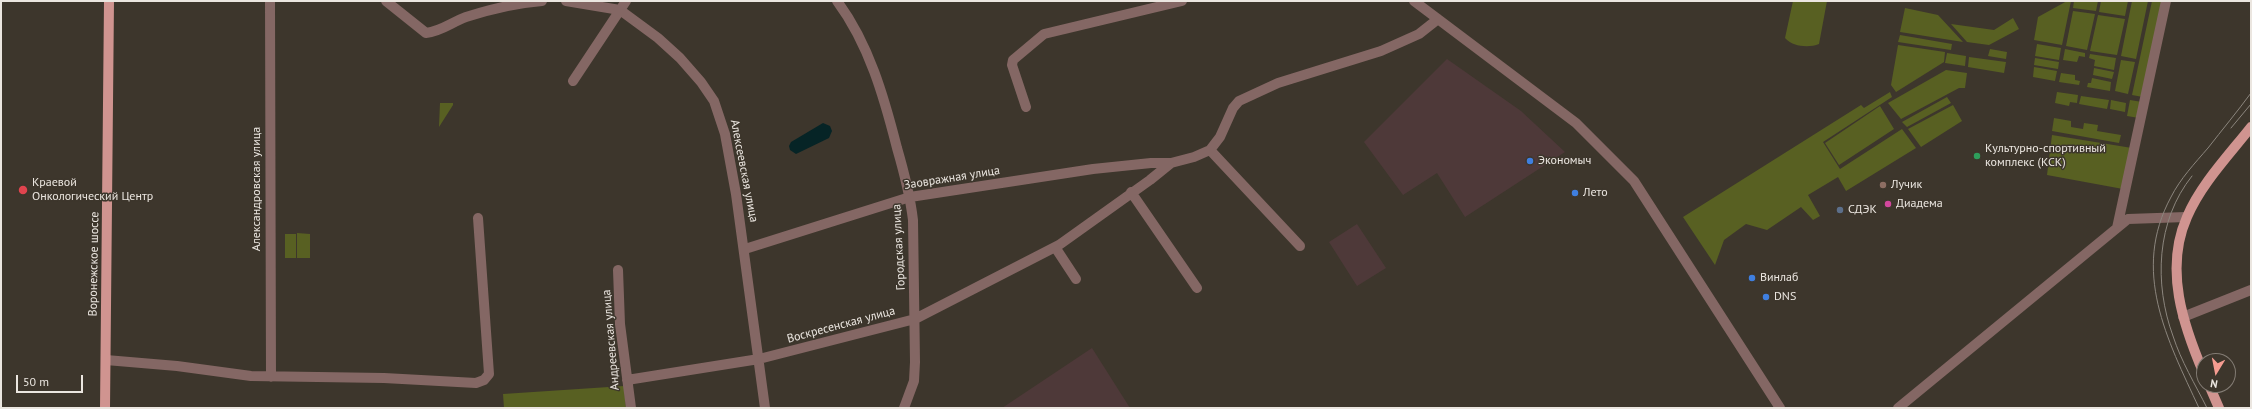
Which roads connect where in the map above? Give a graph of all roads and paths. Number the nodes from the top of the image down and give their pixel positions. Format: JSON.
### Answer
{"nodes":[{"id":1,"x":109,"y":1,"type":"edge"},
{"id":2,"x":270,"y":1,"type":"edge"},
{"id":3,"x":386,"y":1,"type":"edge"},
{"id":4,"x":542,"y":1,"type":"edge"},
{"id":5,"x":566,"y":1,"type":"edge"},
{"id":6,"x":626,"y":1,"type":"edge"},
{"id":7,"x":837,"y":1,"type":"edge"},
{"id":8,"x":1182,"y":1,"type":"edge"},
{"id":9,"x":1414,"y":1,"type":"edge"},
{"id":10,"x":2166,"y":1,"type":"edge"},
{"id":11,"x":620,"y":10,"type":"junction"},
{"id":12,"x":1438,"y":19,"type":"junction"},
{"id":13,"x":573,"y":81,"type":"dead end"},
{"id":14,"x":1026,"y":107,"type":"dead end"},
{"id":15,"x":2251,"y":127,"type":"edge"},
{"id":16,"x":1210,"y":150,"type":"junction"},
{"id":17,"x":1171,"y":163,"type":"junction"},
{"id":18,"x":1131,"y":192,"type":"junction"},
{"id":19,"x":910,"y":197,"type":"junction"},
{"id":20,"x":2186,"y":217,"type":"junction"},
{"id":21,"x":478,"y":218,"type":"dead end"},
{"id":22,"x":2117,"y":228,"type":"junction"},
{"id":23,"x":1300,"y":246,"type":"dead end"},
{"id":24,"x":745,"y":249,"type":"junction"},
{"id":25,"x":1051,"y":249,"type":"junction"},
{"id":26,"x":618,"y":270,"type":"dead end"},
{"id":27,"x":1076,"y":279,"type":"dead end"},
{"id":28,"x":1197,"y":288,"type":"dead end"},
{"id":29,"x":2251,"y":290,"type":"edge"},
{"id":30,"x":2183,"y":316,"type":"junction"},
{"id":31,"x":915,"y":319,"type":"junction"},
{"id":32,"x":2196,"y":353,"type":"edge"},
{"id":33,"x":759,"y":359,"type":"junction"},
{"id":34,"x":106,"y":360,"type":"junction"},
{"id":35,"x":271,"y":377,"type":"junction"},
{"id":36,"x":627,"y":380,"type":"junction"},
{"id":37,"x":2212,"y":393,"type":"edge"},
{"id":38,"x":105,"y":408,"type":"edge"},
{"id":39,"x":631,"y":408,"type":"edge"},
{"id":40,"x":765,"y":408,"type":"edge"},
{"id":41,"x":904,"y":408,"type":"edge"},
{"id":42,"x":1780,"y":408,"type":"edge"},
{"id":43,"x":1898,"y":408,"type":"edge"},
{"id":44,"x":2219,"y":408,"type":"edge"}],
"edges":[{"from":1,"to":34,"type":"main road","name":"Воронежское шоссе"},
{"from":2,"to":35,"type":"street","name":"Александровская улица"},
{"from":3,"to":4,"type":"street"},
{"from":5,"to":11,"type":"street","name":"Алексеевская улица"},
{"from":6,"to":11,"type":"street"},
{"from":7,"to":19,"type":"street","name":"Городская улица"},
{"from":8,"to":14,"type":"street"},
{"from":9,"to":12,"type":"street"},
{"from":10,"to":22,"type":"street"},
{"from":11,"to":13,"type":"street"},
{"from":11,"to":24,"type":"street","name":"Алексеевская улица"},
{"from":12,"to":16,"type":"street"},
{"from":12,"to":42,"type":"street"},
{"from":15,"to":20,"type":"main road"},
{"from":16,"to":17,"type":"street"},
{"from":16,"to":23,"type":"street"},
{"from":17,"to":18,"type":"street","name":"Воскресенская улица"},
{"from":17,"to":19,"type":"street","name":"Заовражная улица"},
{"from":18,"to":25,"type":"street","name":"Воскресенская улица"},
{"from":18,"to":28,"type":"street"},
{"from":19,"to":24,"type":"street","name":"Заовражная улица"},
{"from":19,"to":31,"type":"street","name":"Городская улица"},
{"from":20,"to":22,"type":"street"},
{"from":20,"to":30,"type":"main road"},
{"from":21,"to":35,"type":"street"},
{"from":22,"to":43,"type":"street"},
{"from":24,"to":33,"type":"street","name":"Алексеевская улица"},
{"from":25,"to":27,"type":"street"},
{"from":25,"to":31,"type":"street","name":"Воскресенская улица"},
{"from":26,"to":36,"type":"street","name":"Андреевская улица"},
{"from":29,"to":30,"type":"street"},
{"from":30,"to":32,"type":"main road"},
{"from":31,"to":33,"type":"street","name":"Воскресенская улица"},
{"from":31,"to":41,"type":"street","name":"Городская улица"},
{"from":33,"to":36,"type":"street","name":"Воскресенская улица"},
{"from":33,"to":40,"type":"street","name":"Алексеевская улица"},
{"from":34,"to":35,"type":"street"},
{"from":34,"to":38,"type":"main road","name":"Воронежское шоссе"},
{"from":36,"to":39,"type":"street","name":"Андреевская улица"},
{"from":37,"to":44,"type":"main road"}]}
